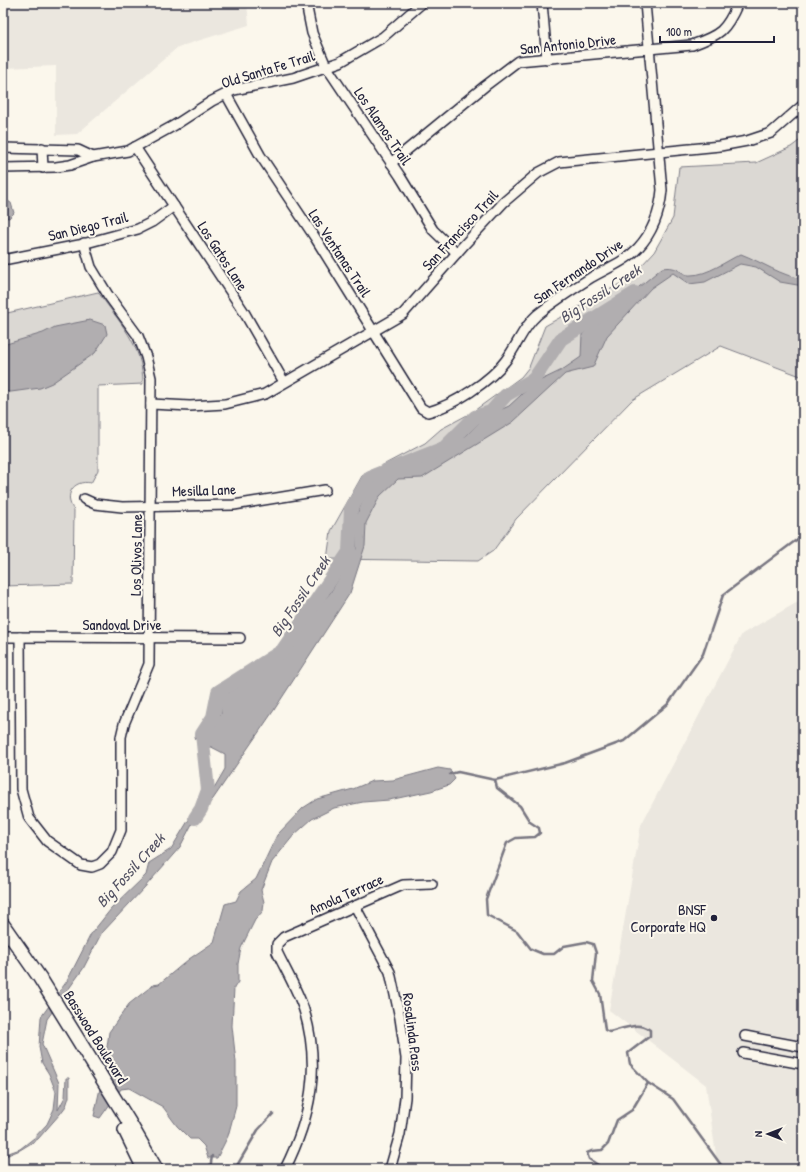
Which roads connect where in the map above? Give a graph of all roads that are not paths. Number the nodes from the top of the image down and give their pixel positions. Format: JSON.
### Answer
{"nodes":[{"id":1,"x":306,"y":3,"type":"edge"},
{"id":2,"x":422,"y":3,"type":"edge"},
{"id":3,"x":542,"y":3,"type":"edge"},
{"id":4,"x":645,"y":3,"type":"edge"},
{"id":5,"x":738,"y":3,"type":"edge"},
{"id":6,"x":650,"y":50,"type":"junction"},
{"id":7,"x":547,"y":59,"type":"junction"},
{"id":8,"x":326,"y":66,"type":"junction"},
{"id":9,"x":226,"y":94,"type":"junction"},
{"id":10,"x":803,"y":105,"type":"edge"},
{"id":11,"x":135,"y":147,"type":"junction"},
{"id":12,"x":3,"y":148,"type":"edge"},
{"id":13,"x":42,"y":148,"type":"junction"},
{"id":14,"x":71,"y":150,"type":"junction"},
{"id":15,"x":660,"y":151,"type":"junction"},
{"id":16,"x":93,"y":157,"type":"junction"},
{"id":17,"x":391,"y":163,"type":"junction"},
{"id":18,"x":72,"y":164,"type":"junction"},
{"id":19,"x":3,"y":168,"type":"edge"},
{"id":20,"x":43,"y":168,"type":"junction"},
{"id":21,"x":174,"y":206,"type":"junction"},
{"id":22,"x":84,"y":243,"type":"junction"},
{"id":23,"x":457,"y":252,"type":"junction"},
{"id":24,"x":3,"y":258,"type":"edge"},
{"id":25,"x":374,"y":330,"type":"junction"},
{"id":26,"x":284,"y":382,"type":"junction"},
{"id":27,"x":151,"y":404,"type":"junction"},
{"id":28,"x":440,"y":408,"type":"joint"},
{"id":29,"x":324,"y":490,"type":"dead end"},
{"id":30,"x":84,"y":499,"type":"dead end"},
{"id":31,"x":151,"y":506,"type":"junction"},
{"id":32,"x":3,"y":637,"type":"edge"},
{"id":33,"x":20,"y":637,"type":"junction"},
{"id":34,"x":150,"y":638,"type":"junction"},
{"id":35,"x":240,"y":638,"type":"dead end"},
{"id":36,"x":432,"y":884,"type":"dead end"},
{"id":37,"x":355,"y":906,"type":"junction"},
{"id":38,"x":3,"y":925,"type":"edge"},
{"id":39,"x":3,"y":938,"type":"edge"},
{"id":40,"x":38,"y":982,"type":"junction"},
{"id":41,"x":745,"y":1036,"type":"dead end"},
{"id":42,"x":803,"y":1047,"type":"edge"},
{"id":43,"x":743,"y":1053,"type":"dead end"},
{"id":44,"x":803,"y":1063,"type":"edge"},
{"id":45,"x":126,"y":1124,"type":"junction"},
{"id":46,"x":288,"y":1168,"type":"edge"},
{"id":47,"x":144,"y":1169,"type":"edge"},
{"id":48,"x":156,"y":1169,"type":"edge"},
{"id":49,"x":390,"y":1169,"type":"edge"}],
"edges":[{"from":1,"to":8,"type":"street","name":"Los Alamos Trail"},
{"from":2,"to":8,"type":"street","name":"Old Santa Fe Trail"},
{"from":3,"to":7,"type":"street"},
{"from":4,"to":6,"type":"street","name":"San Fernando Drive"},
{"from":5,"to":6,"type":"street","name":"San Antonio Drive"},
{"from":6,"to":7,"type":"street","name":"San Antonio Drive"},
{"from":6,"to":15,"type":"street","name":"San Fernando Drive"},
{"from":7,"to":17,"type":"street","name":"San Antonio Drive"},
{"from":8,"to":9,"type":"street","name":"Old Santa Fe Trail"},
{"from":8,"to":17,"type":"street","name":"Los Alamos Trail"},
{"from":9,"to":11,"type":"street","name":"Old Santa Fe Trail"},
{"from":9,"to":25,"type":"street","name":"Las Ventanas Trail"},
{"from":10,"to":15,"type":"street","name":"San Francisco Trail"},
{"from":11,"to":16,"type":"street","name":"Old Santa Fe Trail"},
{"from":11,"to":21,"type":"street","name":"Los Gatos Lane"},
{"from":12,"to":13,"type":"street","name":"Old Santa Fe Trail"},
{"from":13,"to":14,"type":"street","name":"Old Santa Fe Trail"},
{"from":13,"to":20,"type":"street"},
{"from":14,"to":16,"type":"street","name":"Old Santa Fe Trail"},
{"from":14,"to":18,"type":"street"},
{"from":15,"to":23,"type":"street","name":"San Francisco Trail"},
{"from":15,"to":28,"type":"street","name":"San Fernando Drive"},
{"from":16,"to":18,"type":"street","name":"Old Santa Fe Trail"},
{"from":17,"to":23,"type":"street","name":"Los Alamos Trail"},
{"from":18,"to":20,"type":"street","name":"Old Santa Fe Trail"},
{"from":19,"to":20,"type":"street","name":"Old Santa Fe Trail"},
{"from":21,"to":22,"type":"street","name":"San Diego Trail"},
{"from":21,"to":26,"type":"street","name":"Los Gatos Lane"},
{"from":22,"to":24,"type":"street","name":"San Diego Trail"},
{"from":22,"to":27,"type":"street","name":"Los Olivos Lane"},
{"from":23,"to":25,"type":"street","name":"San Francisco Trail"},
{"from":25,"to":26,"type":"street","name":"San Francisco Trail"},
{"from":25,"to":28,"type":"street","name":"Las Ventanas Trail"},
{"from":26,"to":27,"type":"street","name":"San Francisco Trail"},
{"from":27,"to":31,"type":"street","name":"Los Olivos Lane"},
{"from":29,"to":31,"type":"street","name":"Mesilla Lane"},
{"from":30,"to":31,"type":"street","name":"Mesilla Lane"},
{"from":31,"to":34,"type":"street","name":"Los Olivos Lane"},
{"from":32,"to":33,"type":"street","name":"Sandoval Drive"},
{"from":33,"to":34,"type":"street","name":"Sandoval Drive"},
{"from":33,"to":34,"type":"street","name":"Los Olivos Lane"},
{"from":34,"to":35,"type":"street","name":"Sandoval Drive"},
{"from":36,"to":37,"type":"street","name":"Amola Terrace"},
{"from":37,"to":46,"type":"street","name":"Amola Terrace"},
{"from":37,"to":49,"type":"street","name":"Rosalinda Pass"},
{"from":38,"to":40,"type":"main road","name":"Basswood Boulevard"},
{"from":39,"to":40,"type":"main road","name":"Basswood Boulevard"},
{"from":40,"to":45,"type":"main road","name":"Basswood Boulevard"},
{"from":41,"to":42,"type":"street"},
{"from":43,"to":44,"type":"street"},
{"from":45,"to":47,"type":"main road","name":"Basswood Boulevard"},
{"from":45,"to":48,"type":"main road","name":"Basswood Boulevard"}]}
